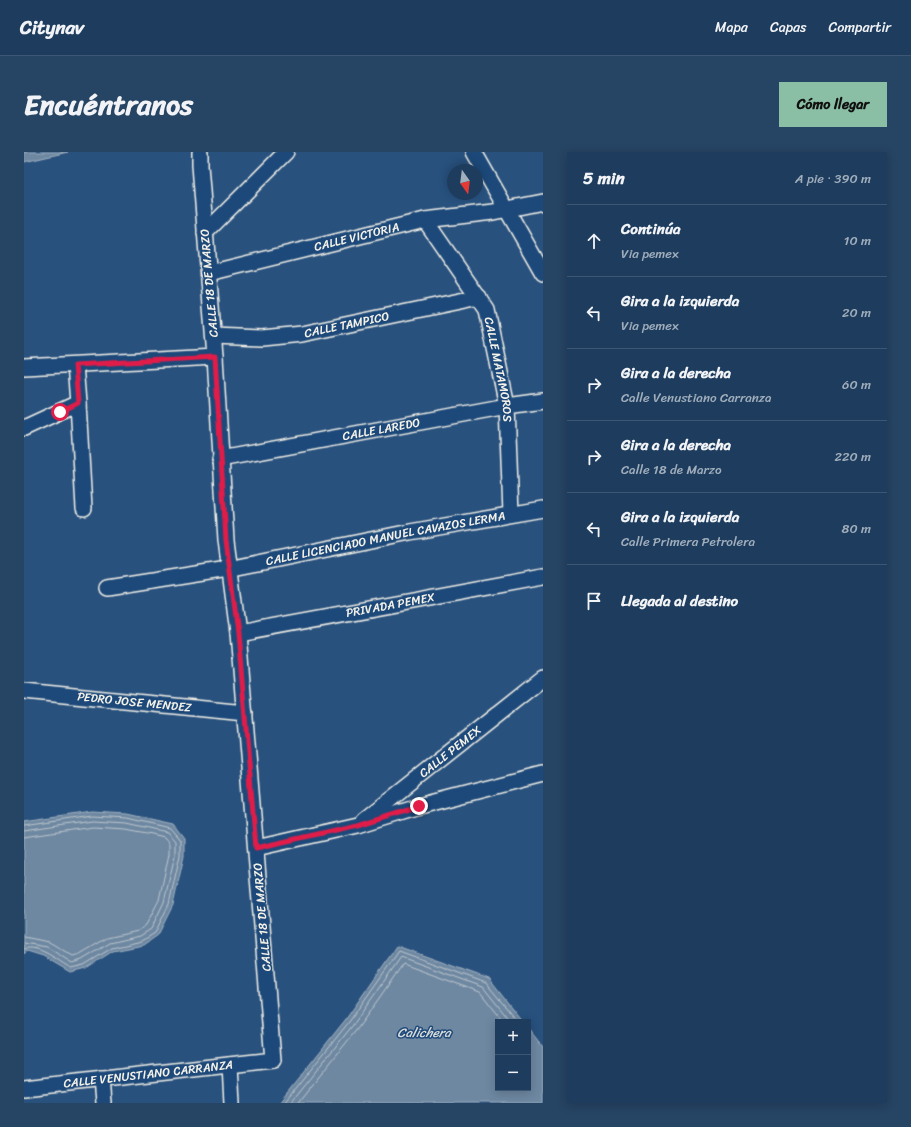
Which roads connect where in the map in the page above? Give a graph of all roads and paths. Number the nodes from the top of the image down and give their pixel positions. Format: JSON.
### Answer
{"nodes":[{"id":1,"x":200,"y":152,"type":"edge"},
{"id":2,"x":286,"y":152,"type":"edge"},
{"id":3,"x":474,"y":152,"type":"edge"},
{"id":4,"x":543,"y":202,"type":"edge"},
{"id":5,"x":507,"y":209,"type":"junction"},
{"id":6,"x":425,"y":220,"type":"junction"},
{"id":7,"x":205,"y":234,"type":"junction"},
{"id":8,"x":209,"y":273,"type":"junction"},
{"id":9,"x":543,"y":273,"type":"edge"},
{"id":10,"x":479,"y":297,"type":"junction"},
{"id":11,"x":214,"y":336,"type":"junction"},
{"id":12,"x":215,"y":357,"type":"junction"},
{"id":13,"x":75,"y":365,"type":"junction"},
{"id":14,"x":24,"y":367,"type":"edge"},
{"id":15,"x":543,"y":401,"type":"edge"},
{"id":16,"x":78,"y":403,"type":"junction"},
{"id":17,"x":507,"y":406,"type":"junction"},
{"id":18,"x":24,"y":428,"type":"edge"},
{"id":19,"x":220,"y":459,"type":"junction"},
{"id":20,"x":84,"y":508,"type":"dead end"},
{"id":21,"x":543,"y":509,"type":"edge"},
{"id":22,"x":511,"y":514,"type":"junction"},
{"id":23,"x":228,"y":569,"type":"junction"},
{"id":24,"x":543,"y":577,"type":"edge"},
{"id":25,"x":107,"y":588,"type":"dead end"},
{"id":26,"x":238,"y":633,"type":"junction"},
{"id":27,"x":543,"y":678,"type":"edge"},
{"id":28,"x":24,"y":691,"type":"edge"},
{"id":29,"x":245,"y":713,"type":"junction"},
{"id":30,"x":543,"y":774,"type":"edge"},
{"id":31,"x":358,"y":825,"type":"junction"},
{"id":32,"x":256,"y":848,"type":"junction"},
{"id":33,"x":273,"y":1060,"type":"joint"},
{"id":34,"x":230,"y":1065,"type":"junction"},
{"id":35,"x":102,"y":1079,"type":"junction"},
{"id":36,"x":24,"y":1088,"type":"edge"},
{"id":37,"x":103,"y":1103,"type":"edge"},
{"id":38,"x":232,"y":1103,"type":"edge"}],
"edges":[{"from":1,"to":7,"type":"street","name":"CALLE 18 DE MARZO"},
{"from":2,"to":7,"type":"street"},
{"from":3,"to":5,"type":"street"},
{"from":4,"to":5,"type":"street","name":"CALLE VICTORIA"},
{"from":5,"to":6,"type":"street","name":"CALLE VICTORIA"},
{"from":5,"to":9,"type":"street"},
{"from":6,"to":8,"type":"street","name":"CALLE VICTORIA"},
{"from":6,"to":10,"type":"street","name":"CALLE MATAMOROS"},
{"from":7,"to":8,"type":"street","name":"CALLE 18 DE MARZO"},
{"from":8,"to":11,"type":"street","name":"CALLE 18 DE MARZO"},
{"from":10,"to":11,"type":"street","name":"CALLE TAMPICO"},
{"from":10,"to":17,"type":"street","name":"CALLE MATAMOROS"},
{"from":11,"to":12,"type":"street","name":"CALLE 18 DE MARZO"},
{"from":12,"to":13,"type":"street"},
{"from":12,"to":19,"type":"street","name":"CALLE 18 DE MARZO"},
{"from":13,"to":14,"type":"street"},
{"from":13,"to":16,"type":"street"},
{"from":15,"to":17,"type":"street","name":"CALLE LAREDO"},
{"from":16,"to":18,"type":"street"},
{"from":16,"to":20,"type":"street"},
{"from":17,"to":19,"type":"street","name":"CALLE LAREDO"},
{"from":17,"to":22,"type":"street","name":"CALLE MATAMOROS"},
{"from":19,"to":23,"type":"street","name":"CALLE 18 DE MARZO"},
{"from":21,"to":22,"type":"street","name":"CALLE LICENCIADO MANUEL CAVAZOS LERMA"},
{"from":22,"to":23,"type":"street","name":"CALLE LICENCIADO MANUEL CAVAZOS LERMA"},
{"from":23,"to":25,"type":"street","name":"CALLE LICENCIADO MANUEL CAVAZOS LERMA"},
{"from":23,"to":26,"type":"street","name":"CALLE 18 DE MARZO"},
{"from":24,"to":26,"type":"street","name":"PRIVADA PEMEX"},
{"from":26,"to":29,"type":"street","name":"CALLE 18 DE MARZO"},
{"from":27,"to":31,"type":"street","name":"CALLE PEMEX"},
{"from":28,"to":29,"type":"street","name":"PEDRO JOSE MENDEZ"},
{"from":29,"to":32,"type":"street","name":"CALLE 18 DE MARZO"},
{"from":30,"to":31,"type":"street"},
{"from":31,"to":32,"type":"street"},
{"from":32,"to":33,"type":"street","name":"CALLE 18 DE MARZO"},
{"from":33,"to":34,"type":"street","name":"CALLE VENUSTIANO CARRANZA"},
{"from":34,"to":35,"type":"street","name":"CALLE VENUSTIANO CARRANZA"},
{"from":34,"to":38,"type":"street"},
{"from":35,"to":36,"type":"street","name":"CALLE VENUSTIANO CARRANZA"},
{"from":35,"to":37,"type":"street"}]}
